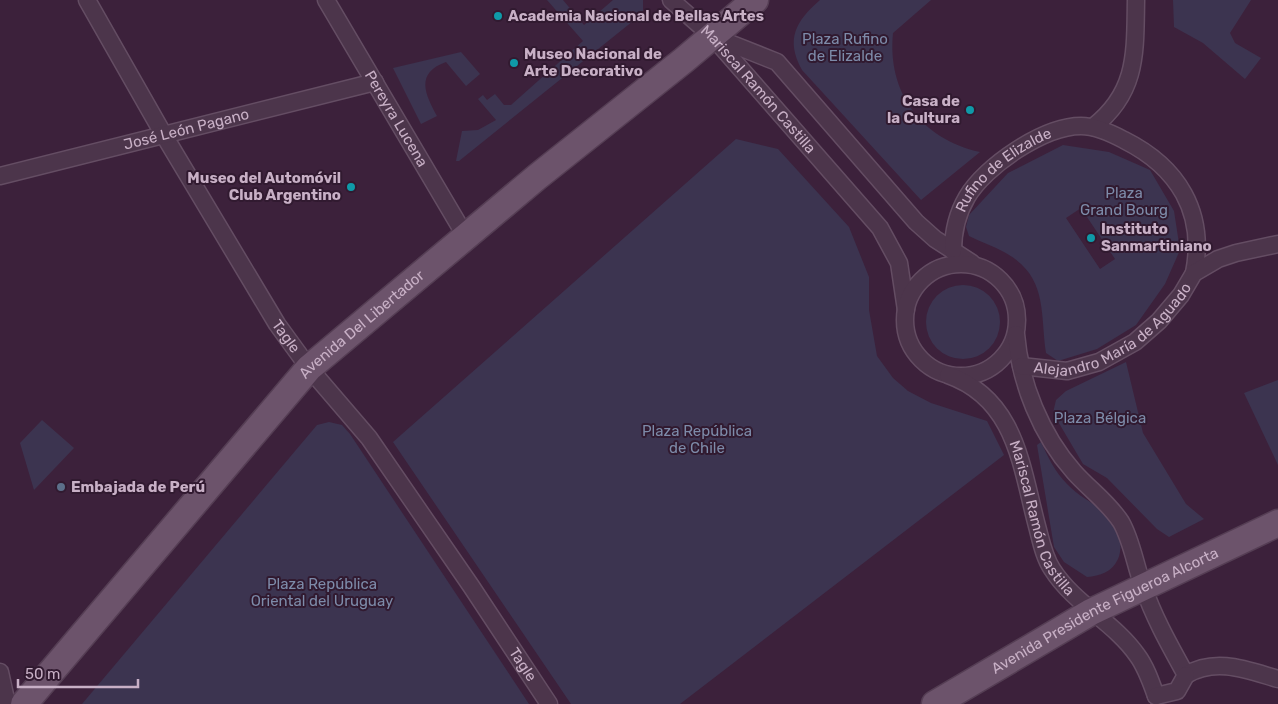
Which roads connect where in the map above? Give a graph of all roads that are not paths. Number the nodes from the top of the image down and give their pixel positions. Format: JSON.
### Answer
{"nodes":[{"id":1,"x":88,"y":0,"type":"edge"},
{"id":2,"x":326,"y":0,"type":"edge"},
{"id":3,"x":671,"y":0,"type":"edge"},
{"id":4,"x":755,"y":0,"type":"edge"},
{"id":5,"x":1136,"y":0,"type":"edge"},
{"id":6,"x":712,"y":36,"type":"junction"},
{"id":7,"x":374,"y":82,"type":"junction"},
{"id":8,"x":1093,"y":127,"type":"junction"},
{"id":9,"x":165,"y":137,"type":"junction"},
{"id":10,"x":0,"y":176,"type":"edge"},
{"id":11,"x":466,"y":237,"type":"junction"},
{"id":12,"x":1278,"y":244,"type":"edge"},
{"id":13,"x":953,"y":251,"type":"junction"},
{"id":14,"x":972,"y":264,"type":"junction"},
{"id":15,"x":1194,"y":273,"type":"junction"},
{"id":16,"x":906,"y":310,"type":"junction"},
{"id":17,"x":1016,"y":334,"type":"junction"},
{"id":18,"x":1021,"y":366,"type":"junction"},
{"id":19,"x":308,"y":368,"type":"junction"},
{"id":20,"x":948,"y":375,"type":"junction"},
{"id":21,"x":1278,"y":522,"type":"edge"},
{"id":22,"x":1143,"y":586,"type":"junction"},
{"id":23,"x":1091,"y":612,"type":"junction"},
{"id":24,"x":0,"y":672,"type":"edge"},
{"id":25,"x":1186,"y":675,"type":"junction"},
{"id":26,"x":1278,"y":679,"type":"edge"},
{"id":27,"x":1180,"y":697,"type":"edge"},
{"id":28,"x":1152,"y":700,"type":"edge"},
{"id":29,"x":8,"y":704,"type":"edge"},
{"id":30,"x":24,"y":704,"type":"edge"},
{"id":31,"x":549,"y":704,"type":"edge"},
{"id":32,"x":935,"y":704,"type":"edge"}],
"edges":[{"from":1,"to":9,"type":"street","name":"Tagle"},
{"from":2,"to":7,"type":"street","name":"Pereyra Lucena"},
{"from":3,"to":6,"type":"street"},
{"from":4,"to":6,"type":"main road","name":"Avenida Del Libertador"},
{"from":5,"to":8,"type":"street"},
{"from":6,"to":11,"type":"main road","name":"Avenida Del Libertador"},
{"from":6,"to":13,"type":"street","name":"Mariscal Ramón Castilla"},
{"from":6,"to":16,"type":"street","name":"Mariscal Ramón Castilla"},
{"from":7,"to":9,"type":"street","name":"José León Pagano"},
{"from":7,"to":11,"type":"street","name":"Pereyra Lucena"},
{"from":8,"to":13,"type":"street","name":"Rufino de Elizalde"},
{"from":8,"to":15,"type":"street","name":"Rufino de Elizalde"},
{"from":9,"to":10,"type":"street","name":"José León Pagano"},
{"from":9,"to":19,"type":"street","name":"Tagle"},
{"from":11,"to":19,"type":"main road","name":"Avenida Del Libertador"},
{"from":12,"to":15,"type":"street","name":"Alejandro María de Aguado"},
{"from":13,"to":14,"type":"street","name":"Mariscal Ramón Castilla"},
{"from":14,"to":16,"type":"street"},
{"from":14,"to":17,"type":"street"},
{"from":15,"to":18,"type":"street","name":"Alejandro María de Aguado"},
{"from":16,"to":20,"type":"street"},
{"from":17,"to":18,"type":"street"},
{"from":17,"to":20,"type":"street"},
{"from":18,"to":22,"type":"street"},
{"from":19,"to":30,"type":"main road","name":"Avenida Del Libertador"},
{"from":19,"to":31,"type":"street","name":"Tagle"},
{"from":20,"to":23,"type":"street","name":"Mariscal Ramón Castilla"},
{"from":21,"to":22,"type":"main road","name":"Avenida Presidente Figueroa Alcorta"},
{"from":22,"to":23,"type":"main road","name":"Avenida Presidente Figueroa Alcorta"},
{"from":22,"to":25,"type":"street"},
{"from":23,"to":28,"type":"street","name":"Mariscal Ramón Castilla"},
{"from":23,"to":32,"type":"main road","name":"Avenida Presidente Figueroa Alcorta"},
{"from":24,"to":29,"type":"street"},
{"from":25,"to":26,"type":"street"},
{"from":25,"to":27,"type":"street","name":"Mariscal Ramón Castilla"},
{"from":27,"to":28,"type":"street","name":"Mariscal Ramón Castilla"}]}
